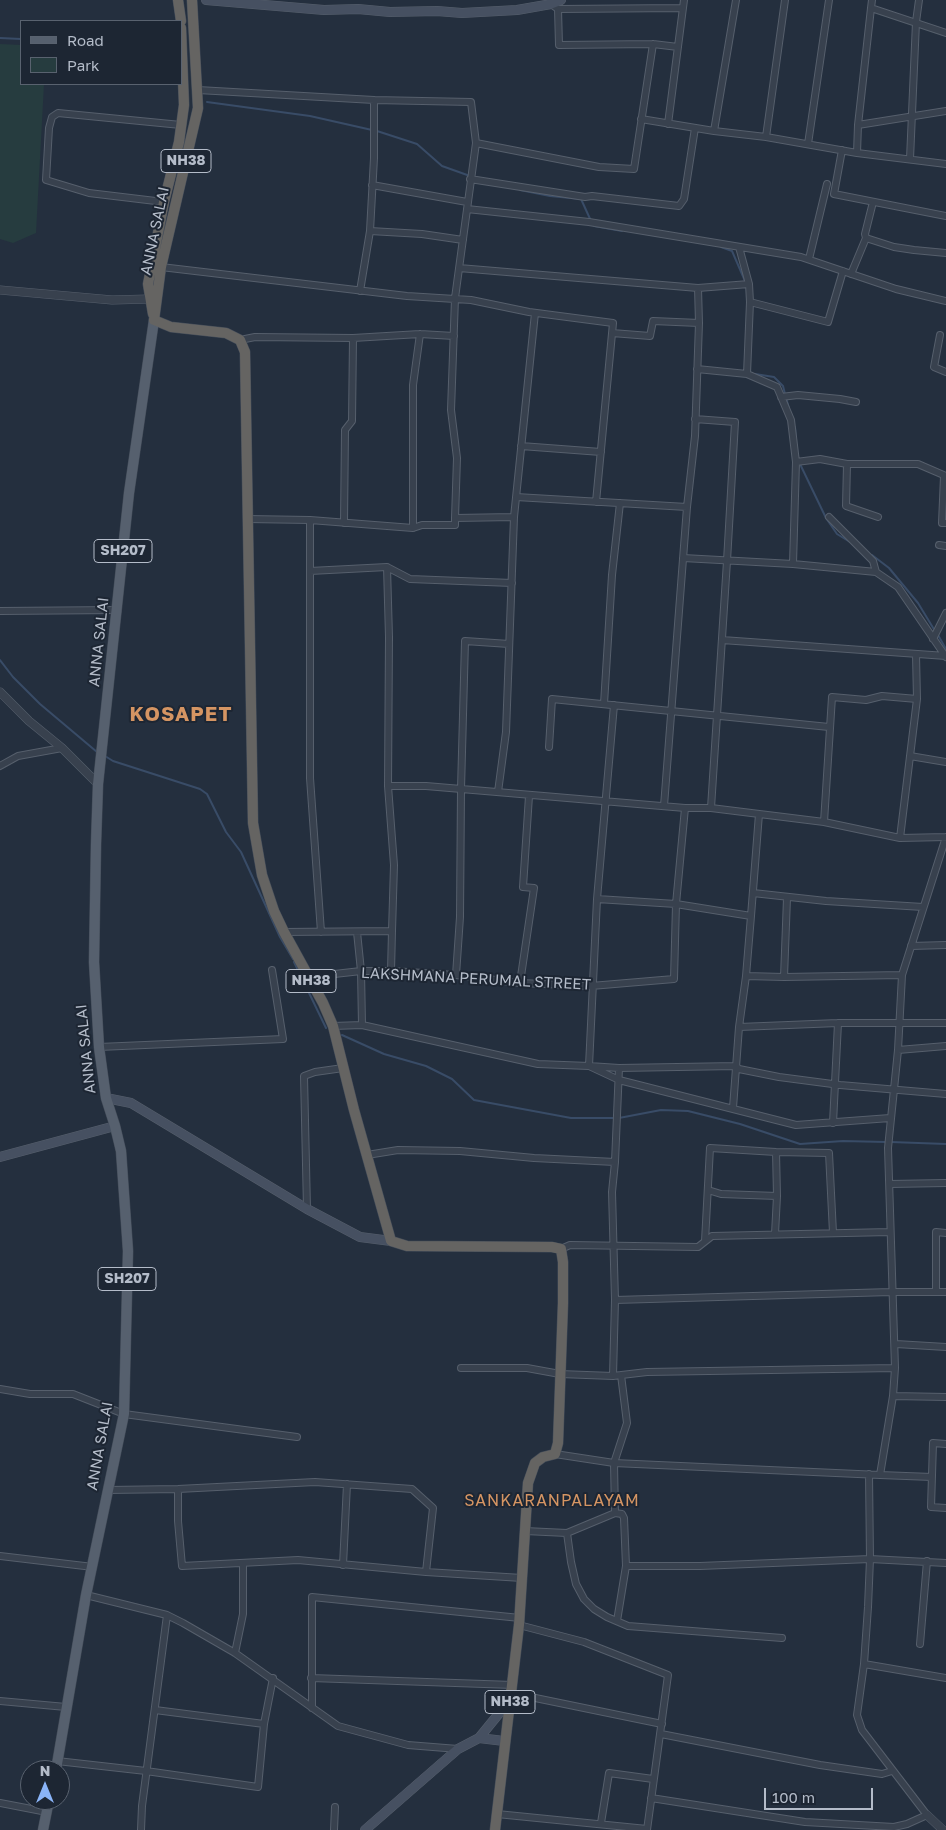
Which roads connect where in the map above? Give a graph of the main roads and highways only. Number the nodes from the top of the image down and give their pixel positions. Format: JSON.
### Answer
{"nodes":[{"id":1,"x":178,"y":0,"type":"edge"},
{"id":2,"x":192,"y":0,"type":"edge"},
{"id":3,"x":206,"y":0,"type":"edge"},
{"id":4,"x":557,"y":4,"type":"edge"},
{"id":5,"x":312,"y":5,"type":"edge"},
{"id":6,"x":181,"y":20,"type":"edge"},
{"id":7,"x":182,"y":53,"type":"edge"},
{"id":8,"x":154,"y":320,"type":"junction"},
{"id":9,"x":106,"y":1098,"type":"junction"},
{"id":10,"x":115,"y":1126,"type":"junction"},
{"id":11,"x":0,"y":1157,"type":"edge"},
{"id":12,"x":391,"y":1240,"type":"junction"},
{"id":13,"x":511,"y":1692,"type":"junction"},
{"id":14,"x":479,"y":1738,"type":"junction"},
{"id":15,"x":504,"y":1741,"type":"junction"},
{"id":16,"x":57,"y":1760,"type":"edge"},
{"id":17,"x":47,"y":1810,"type":"edge"},
{"id":18,"x":376,"y":1826,"type":"edge"},
{"id":19,"x":43,"y":1830,"type":"edge"},
{"id":20,"x":365,"y":1830,"type":"edge"},
{"id":21,"x":495,"y":1830,"type":"edge"}],
"edges":[{"from":1,"to":6,"type":"highway"},
{"from":2,"to":8,"type":"highway","name":"ANNA SALAI","number":"NH38"},
{"from":3,"to":5,"type":"main road"},
{"from":4,"to":5,"type":"main road"},
{"from":7,"to":8,"type":"highway","name":"ANNA SALAI","number":"NH38"},
{"from":8,"to":9,"type":"main road","name":"ANNA SALAI","number":"SH207"},
{"from":8,"to":12,"type":"highway","number":"NH38"},
{"from":9,"to":10,"type":"main road","name":"ANNA SALAI","number":"SH207"},
{"from":9,"to":12,"type":"main road"},
{"from":10,"to":11,"type":"main road"},
{"from":10,"to":16,"type":"main road","name":"ANNA SALAI","number":"SH207"},
{"from":12,"to":13,"type":"highway","number":"NH38"},
{"from":13,"to":14,"type":"main road"},
{"from":13,"to":15,"type":"highway","number":"NH38"},
{"from":14,"to":15,"type":"main road"},
{"from":14,"to":18,"type":"main road"},
{"from":15,"to":21,"type":"highway","number":"NH38"},
{"from":17,"to":19,"type":"main road"},
{"from":18,"to":20,"type":"main road"}]}
